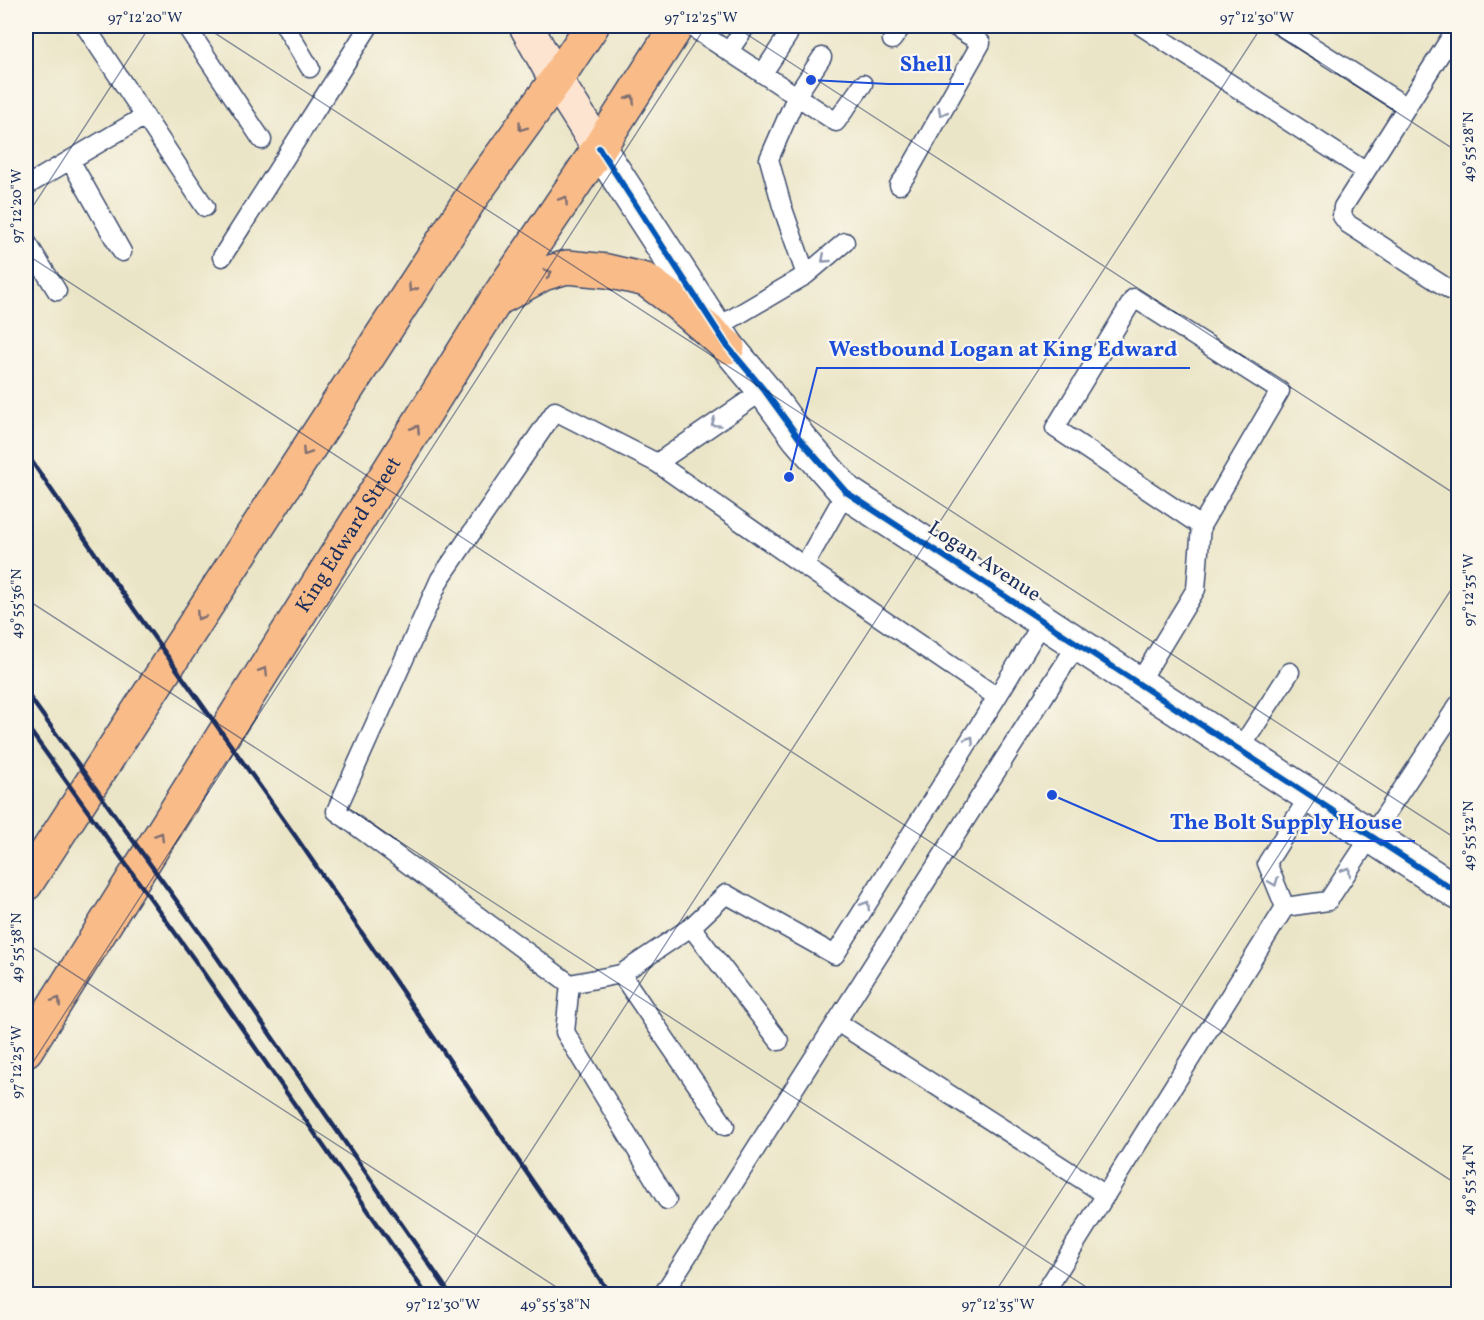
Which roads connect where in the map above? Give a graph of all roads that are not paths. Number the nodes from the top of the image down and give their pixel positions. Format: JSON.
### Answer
{"nodes":[{"id":1,"x":85,"y":26,"type":"edge"},
{"id":2,"x":186,"y":26,"type":"edge"},
{"id":3,"x":285,"y":26,"type":"edge"},
{"id":4,"x":369,"y":26,"type":"edge"},
{"id":5,"x":526,"y":26,"type":"edge"},
{"id":6,"x":592,"y":26,"type":"edge"},
{"id":7,"x":677,"y":26,"type":"edge"},
{"id":8,"x":690,"y":26,"type":"edge"},
{"id":9,"x":746,"y":26,"type":"edge"},
{"id":10,"x":954,"y":26,"type":"edge"},
{"id":11,"x":1141,"y":26,"type":"edge"},
{"id":12,"x":1280,"y":26,"type":"edge"},
{"id":13,"x":1458,"y":26,"type":"edge"},
{"id":14,"x":788,"y":35,"type":"dead end"},
{"id":15,"x":729,"y":51,"type":"junction"},
{"id":16,"x":822,"y":57,"type":"dead end"},
{"id":17,"x":310,"y":68,"type":"dead end"},
{"id":18,"x":763,"y":73,"type":"junction"},
{"id":19,"x":556,"y":80,"type":"junction"},
{"id":20,"x":863,"y":84,"type":"dead end"},
{"id":21,"x":796,"y":95,"type":"junction"},
{"id":22,"x":1407,"y":107,"type":"junction"},
{"id":23,"x":145,"y":116,"type":"junction"},
{"id":24,"x":262,"y":140,"type":"dead end"},
{"id":25,"x":599,"y":148,"type":"junction"},
{"id":26,"x":70,"y":160,"type":"junction"},
{"id":27,"x":1365,"y":171,"type":"junction"},
{"id":28,"x":899,"y":185,"type":"dead end"},
{"id":29,"x":26,"y":186,"type":"edge"},
{"id":30,"x":206,"y":207,"type":"dead end"},
{"id":31,"x":26,"y":241,"type":"edge"},
{"id":32,"x":845,"y":242,"type":"dead end"},
{"id":33,"x":122,"y":252,"type":"dead end"},
{"id":34,"x":222,"y":256,"type":"dead end"},
{"id":35,"x":806,"y":275,"type":"junction"},
{"id":36,"x":57,"y":291,"type":"dead end"},
{"id":37,"x":1458,"y":295,"type":"edge"},
{"id":38,"x":496,"y":300,"type":"junction"},
{"id":39,"x":722,"y":338,"type":"junction"},
{"id":40,"x":764,"y":390,"type":"junction"},
{"id":41,"x":657,"y":464,"type":"junction"},
{"id":42,"x":846,"y":492,"type":"junction"},
{"id":43,"x":1201,"y":526,"type":"junction"},
{"id":44,"x":804,"y":566,"type":"junction"},
{"id":45,"x":1044,"y":620,"type":"junction"},
{"id":46,"x":1078,"y":643,"type":"junction"},
{"id":47,"x":1290,"y":672,"type":"dead end"},
{"id":48,"x":1139,"y":683,"type":"junction"},
{"id":49,"x":997,"y":697,"type":"junction"},
{"id":50,"x":1458,"y":705,"type":"edge"},
{"id":51,"x":1240,"y":749,"type":"junction"},
{"id":52,"x":1310,"y":795,"type":"junction"},
{"id":53,"x":1371,"y":835,"type":"junction"},
{"id":54,"x":26,"y":884,"type":"edge"},
{"id":55,"x":1458,"y":893,"type":"edge"},
{"id":56,"x":1285,"y":907,"type":"junction"},
{"id":57,"x":690,"y":927,"type":"junction"},
{"id":58,"x":621,"y":974,"type":"junction"},
{"id":59,"x":570,"y":984,"type":"junction"},
{"id":60,"x":837,"y":1022,"type":"junction"},
{"id":61,"x":779,"y":1041,"type":"dead end"},
{"id":62,"x":26,"y":1050,"type":"edge"},
{"id":63,"x":725,"y":1126,"type":"dead end"},
{"id":64,"x":1106,"y":1195,"type":"junction"},
{"id":65,"x":667,"y":1200,"type":"dead end"},
{"id":66,"x":667,"y":1294,"type":"edge"},
{"id":67,"x":1044,"y":1294,"type":"edge"}],
"edges":[{"from":1,"to":23,"type":"lane"},
{"from":2,"to":24,"type":"lane"},
{"from":3,"to":17,"type":"lane"},
{"from":4,"to":34,"type":"lane"},
{"from":5,"to":19,"type":"main road","name":"Logan Avenue"},
{"from":6,"to":19,"type":"main road"},
{"from":25,"to":7,"type":"main road","name":"King Edward Street","one_way":true},
{"from":8,"to":15,"type":"lane"},
{"from":9,"to":15,"type":"lane"},
{"from":10,"to":28,"type":"lane","one_way":true},
{"from":11,"to":27,"type":"lane"},
{"from":12,"to":22,"type":"lane"},
{"from":13,"to":22,"type":"lane"},
{"from":14,"to":18,"type":"lane"},
{"from":15,"to":18,"type":"lane"},
{"from":16,"to":21,"type":"lane"},
{"from":18,"to":21,"type":"lane"},
{"from":19,"to":25,"type":"main road","name":"Logan Avenue"},
{"from":19,"to":54,"type":"main road","one_way":true},
{"from":20,"to":21,"type":"lane"},
{"from":21,"to":35,"type":"lane"},
{"from":22,"to":27,"type":"lane"},
{"from":23,"to":26,"type":"lane"},
{"from":23,"to":30,"type":"lane"},
{"from":38,"to":25,"type":"main road","name":"King Edward Street","one_way":true},
{"from":25,"to":39,"type":"street","name":"Logan Avenue"},
{"from":26,"to":29,"type":"lane"},
{"from":26,"to":33,"type":"lane"},
{"from":27,"to":37,"type":"lane"},
{"from":31,"to":36,"type":"lane"},
{"from":32,"to":35,"type":"lane","one_way":true},
{"from":35,"to":39,"type":"lane"},
{"from":38,"to":39,"type":"main road","one_way":true},
{"from":62,"to":38,"type":"main road","name":"King Edward Street","one_way":true},
{"from":39,"to":40,"type":"street","name":"Logan Avenue"},
{"from":40,"to":41,"type":"lane","one_way":true},
{"from":40,"to":42,"type":"street","name":"Logan Avenue"},
{"from":41,"to":44,"type":"lane"},
{"from":41,"to":59,"type":"lane"},
{"from":42,"to":44,"type":"lane"},
{"from":42,"to":45,"type":"street","name":"Logan Avenue"},
{"from":43,"to":43,"type":"lane"},
{"from":43,"to":48,"type":"lane"},
{"from":44,"to":49,"type":"lane"},
{"from":45,"to":46,"type":"street","name":"Logan Avenue"},
{"from":45,"to":49,"type":"lane"},
{"from":46,"to":48,"type":"street","name":"Logan Avenue"},
{"from":46,"to":60,"type":"lane"},
{"from":47,"to":51,"type":"lane"},
{"from":48,"to":51,"type":"street","name":"Logan Avenue"},
{"from":57,"to":49,"type":"lane","one_way":true},
{"from":50,"to":53,"type":"lane"},
{"from":51,"to":52,"type":"street","name":"Logan Avenue"},
{"from":52,"to":53,"type":"street","name":"Logan Avenue"},
{"from":52,"to":56,"type":"lane","one_way":true},
{"from":53,"to":55,"type":"street","name":"Logan Avenue"},
{"from":56,"to":53,"type":"lane","one_way":true},
{"from":56,"to":64,"type":"lane"},
{"from":57,"to":58,"type":"lane"},
{"from":57,"to":61,"type":"lane"},
{"from":58,"to":59,"type":"lane"},
{"from":58,"to":63,"type":"lane"},
{"from":59,"to":65,"type":"lane"},
{"from":60,"to":64,"type":"lane"},
{"from":60,"to":66,"type":"lane"},
{"from":64,"to":67,"type":"lane"}]}
